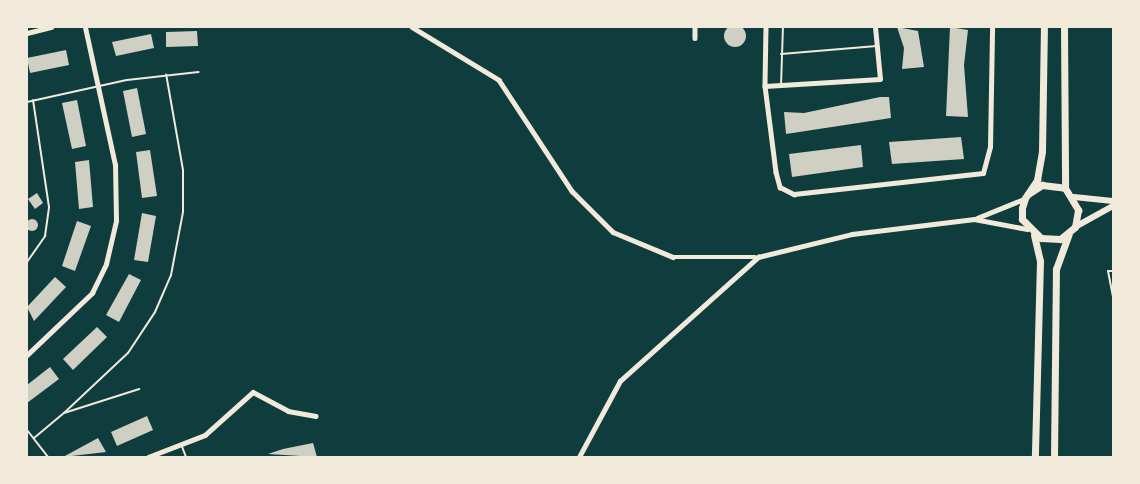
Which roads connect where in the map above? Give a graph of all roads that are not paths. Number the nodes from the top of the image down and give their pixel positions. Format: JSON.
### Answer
{"nodes":[{"id":1,"x":51,"y":27,"type":"edge"},
{"id":2,"x":85,"y":27,"type":"edge"},
{"id":3,"x":412,"y":27,"type":"edge"},
{"id":4,"x":695,"y":27,"type":"edge"},
{"id":5,"x":766,"y":27,"type":"edge"},
{"id":6,"x":783,"y":27,"type":"edge"},
{"id":7,"x":875,"y":27,"type":"edge"},
{"id":8,"x":992,"y":27,"type":"edge"},
{"id":9,"x":1044,"y":27,"type":"edge"},
{"id":10,"x":1064,"y":27,"type":"edge"},
{"id":11,"x":27,"y":33,"type":"edge"},
{"id":12,"x":696,"y":38,"type":"dead end"},
{"id":13,"x":877,"y":46,"type":"junction"},
{"id":14,"x":781,"y":54,"type":"junction"},
{"id":15,"x":199,"y":72,"type":"dead end"},
{"id":16,"x":166,"y":74,"type":"junction"},
{"id":17,"x":98,"y":85,"type":"junction"},
{"id":18,"x":765,"y":86,"type":"junction"},
{"id":19,"x":781,"y":86,"type":"junction"},
{"id":20,"x":33,"y":100,"type":"junction"},
{"id":21,"x":27,"y":102,"type":"edge"},
{"id":22,"x":1065,"y":188,"type":"junction"},
{"id":23,"x":1027,"y":196,"type":"junction"},
{"id":24,"x":1074,"y":197,"type":"junction"},
{"id":25,"x":1113,"y":201,"type":"edge"},
{"id":26,"x":1113,"y":206,"type":"edge"},
{"id":27,"x":974,"y":219,"type":"junction"},
{"id":28,"x":1027,"y":229,"type":"junction"},
{"id":29,"x":1072,"y":229,"type":"junction"},
{"id":30,"x":1034,"y":236,"type":"junction"},
{"id":31,"x":758,"y":257,"type":"junction"},
{"id":32,"x":27,"y":262,"type":"edge"},
{"id":33,"x":1113,"y":271,"type":"edge"},
{"id":34,"x":1113,"y":297,"type":"edge"},
{"id":35,"x":27,"y":356,"type":"edge"},
{"id":36,"x":139,"y":389,"type":"dead end"},
{"id":37,"x":64,"y":413,"type":"junction"},
{"id":38,"x":316,"y":416,"type":"dead end"},
{"id":39,"x":27,"y":429,"type":"edge"},
{"id":40,"x":33,"y":438,"type":"junction"},
{"id":41,"x":181,"y":444,"type":"junction"},
{"id":42,"x":48,"y":457,"type":"edge"},
{"id":43,"x":148,"y":457,"type":"edge"},
{"id":44,"x":186,"y":457,"type":"edge"},
{"id":45,"x":579,"y":457,"type":"edge"},
{"id":46,"x":1035,"y":457,"type":"edge"},
{"id":47,"x":1054,"y":457,"type":"edge"}],
"edges":[{"from":1,"to":11,"type":"street"},
{"from":2,"to":17,"type":"street"},
{"from":3,"to":31,"type":"street"},
{"from":4,"to":12,"type":"street"},
{"from":5,"to":18,"type":"street"},
{"from":6,"to":14,"type":"lane"},
{"from":7,"to":13,"type":"street"},
{"from":8,"to":18,"type":"street"},
{"from":9,"to":23,"type":"main road"},
{"from":10,"to":22,"type":"main road"},
{"from":13,"to":14,"type":"lane"},
{"from":13,"to":19,"type":"street"},
{"from":14,"to":19,"type":"lane"},
{"from":15,"to":16,"type":"lane"},
{"from":16,"to":17,"type":"lane"},
{"from":16,"to":37,"type":"lane"},
{"from":17,"to":20,"type":"lane"},
{"from":17,"to":35,"type":"street"},
{"from":18,"to":19,"type":"street"},
{"from":20,"to":21,"type":"lane"},
{"from":20,"to":32,"type":"lane"},
{"from":22,"to":23,"type":"main road"},
{"from":22,"to":24,"type":"main road"},
{"from":23,"to":27,"type":"street"},
{"from":23,"to":28,"type":"main road"},
{"from":24,"to":25,"type":"street"},
{"from":24,"to":29,"type":"main road"},
{"from":26,"to":29,"type":"street"},
{"from":27,"to":28,"type":"street"},
{"from":27,"to":31,"type":"street"},
{"from":28,"to":30,"type":"main road"},
{"from":29,"to":30,"type":"main road"},
{"from":29,"to":47,"type":"main road"},
{"from":30,"to":46,"type":"main road"},
{"from":31,"to":45,"type":"street"},
{"from":33,"to":34,"type":"lane"},
{"from":36,"to":37,"type":"lane"},
{"from":37,"to":40,"type":"lane"},
{"from":38,"to":41,"type":"street"},
{"from":39,"to":40,"type":"lane"},
{"from":40,"to":42,"type":"lane"},
{"from":41,"to":43,"type":"street"},
{"from":41,"to":44,"type":"lane"}]}
